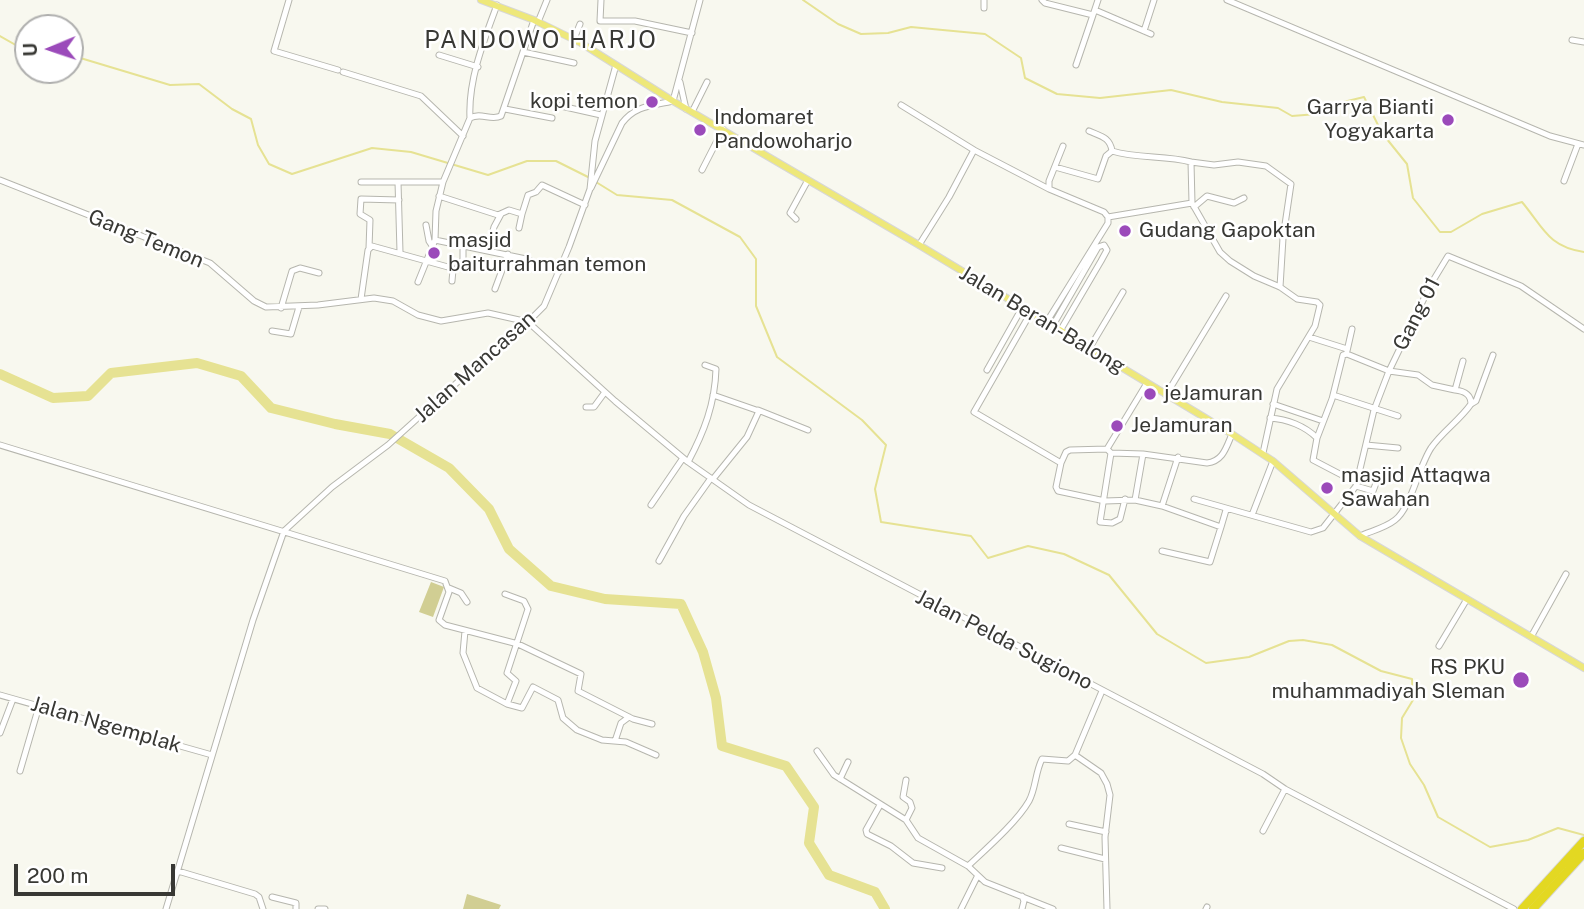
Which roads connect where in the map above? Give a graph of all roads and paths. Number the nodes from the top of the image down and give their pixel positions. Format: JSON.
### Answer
{"nodes":[{"id":1,"x":289,"y":0,"type":"edge"},
{"id":2,"x":481,"y":0,"type":"edge"},
{"id":3,"x":547,"y":0,"type":"edge"},
{"id":4,"x":601,"y":0,"type":"edge"},
{"id":5,"x":700,"y":0,"type":"edge"},
{"id":6,"x":984,"y":0,"type":"edge"},
{"id":7,"x":1098,"y":0,"type":"edge"},
{"id":8,"x":1154,"y":0,"type":"edge"},
{"id":9,"x":1227,"y":0,"type":"edge"},
{"id":10,"x":1043,"y":1,"type":"edge"},
{"id":11,"x":497,"y":5,"type":"junction"},
{"id":12,"x":984,"y":8,"type":"dead end"},
{"id":13,"x":1094,"y":13,"type":"junction"},
{"id":14,"x":536,"y":21,"type":"junction"},
{"id":15,"x":580,"y":24,"type":"dead end"},
{"id":16,"x":692,"y":33,"type":"junction"},
{"id":17,"x":574,"y":39,"type":"junction"},
{"id":18,"x":1572,"y":40,"type":"dead end"},
{"id":19,"x":1584,"y":42,"type":"edge"},
{"id":20,"x":523,"y":52,"type":"junction"},
{"id":21,"x":439,"y":55,"type":"dead end"},
{"id":22,"x":574,"y":63,"type":"dead end"},
{"id":23,"x":616,"y":65,"type":"junction"},
{"id":24,"x":1076,"y":65,"type":"dead end"},
{"id":25,"x":478,"y":67,"type":"junction"},
{"id":26,"x":679,"y":79,"type":"junction"},
{"id":27,"x":707,"y":82,"type":"dead end"},
{"id":28,"x":673,"y":101,"type":"junction"},
{"id":29,"x":552,"y":104,"type":"dead end"},
{"id":30,"x":901,"y":105,"type":"dead end"},
{"id":31,"x":505,"y":109,"type":"junction"},
{"id":32,"x":689,"y":111,"type":"junction"},
{"id":33,"x":601,"y":115,"type":"junction"},
{"id":34,"x":470,"y":118,"type":"junction"},
{"id":35,"x":552,"y":118,"type":"dead end"},
{"id":36,"x":723,"y":129,"type":"junction"},
{"id":37,"x":1089,"y":131,"type":"dead end"},
{"id":38,"x":463,"y":136,"type":"junction"},
{"id":39,"x":1581,"y":145,"type":"edge"},
{"id":40,"x":1063,"y":146,"type":"dead end"},
{"id":41,"x":974,"y":150,"type":"junction"},
{"id":42,"x":1112,"y":151,"type":"junction"},
{"id":43,"x":1191,"y":162,"type":"junction"},
{"id":44,"x":1055,"y":167,"type":"junction"},
{"id":45,"x":702,"y":170,"type":"dead end"},
{"id":46,"x":0,"y":180,"type":"edge"},
{"id":47,"x":808,"y":180,"type":"junction"},
{"id":48,"x":1564,"y":181,"type":"dead end"},
{"id":49,"x":361,"y":182,"type":"dead end"},
{"id":50,"x":398,"y":182,"type":"junction"},
{"id":51,"x":443,"y":182,"type":"junction"},
{"id":52,"x":590,"y":189,"type":"junction"},
{"id":53,"x":1049,"y":190,"type":"junction"},
{"id":54,"x":439,"y":196,"type":"junction"},
{"id":55,"x":1244,"y":198,"type":"dead end"},
{"id":56,"x":399,"y":200,"type":"junction"},
{"id":57,"x":585,"y":205,"type":"junction"},
{"id":58,"x":1193,"y":205,"type":"junction"},
{"id":59,"x":502,"y":214,"type":"junction"},
{"id":60,"x":522,"y":214,"type":"junction"},
{"id":61,"x":1108,"y":217,"type":"junction"},
{"id":62,"x":796,"y":219,"type":"dead end"},
{"id":63,"x":426,"y":225,"type":"dead end"},
{"id":64,"x":519,"y":228,"type":"dead end"},
{"id":65,"x":435,"y":240,"type":"junction"},
{"id":66,"x":463,"y":244,"type":"junction"},
{"id":67,"x":919,"y":246,"type":"junction"},
{"id":68,"x":433,"y":247,"type":"junction"},
{"id":69,"x":369,"y":248,"type":"junction"},
{"id":70,"x":488,"y":250,"type":"junction"},
{"id":71,"x":400,"y":252,"type":"junction"},
{"id":72,"x":508,"y":254,"type":"junction"},
{"id":73,"x":428,"y":261,"type":"junction"},
{"id":74,"x":453,"y":270,"type":"junction"},
{"id":75,"x":559,"y":272,"type":"junction"},
{"id":76,"x":319,"y":273,"type":"dead end"},
{"id":77,"x":452,"y":281,"type":"dead end"},
{"id":78,"x":418,"y":282,"type":"dead end"},
{"id":79,"x":1280,"y":287,"type":"junction"},
{"id":80,"x":495,"y":289,"type":"dead end"},
{"id":81,"x":1123,"y":292,"type":"dead end"},
{"id":82,"x":1226,"y":296,"type":"dead end"},
{"id":83,"x":361,"y":299,"type":"junction"},
{"id":84,"x":299,"y":307,"type":"junction"},
{"id":85,"x":281,"y":308,"type":"junction"},
{"id":86,"x":1022,"y":309,"type":"junction"},
{"id":87,"x":1030,"y":314,"type":"junction"},
{"id":88,"x":528,"y":322,"type":"junction"},
{"id":89,"x":1049,"y":325,"type":"junction"},
{"id":90,"x":1352,"y":329,"type":"dead end"},
{"id":91,"x":1584,"y":329,"type":"edge"},
{"id":92,"x":272,"y":331,"type":"dead end"},
{"id":93,"x":1060,"y":331,"type":"junction"},
{"id":94,"x":1309,"y":337,"type":"junction"},
{"id":95,"x":1089,"y":349,"type":"junction"},
{"id":96,"x":1347,"y":351,"type":"junction"},
{"id":97,"x":1493,"y":355,"type":"dead end"},
{"id":98,"x":1464,"y":361,"type":"dead end"},
{"id":99,"x":705,"y":365,"type":"dead end"},
{"id":100,"x":987,"y":370,"type":"dead end"},
{"id":101,"x":1389,"y":371,"type":"junction"},
{"id":102,"x":1147,"y":383,"type":"junction"},
{"id":103,"x":1455,"y":390,"type":"junction"},
{"id":104,"x":605,"y":392,"type":"junction"},
{"id":105,"x":713,"y":395,"type":"junction"},
{"id":106,"x":1166,"y":395,"type":"junction"},
{"id":107,"x":1333,"y":395,"type":"junction"},
{"id":108,"x":1273,"y":404,"type":"junction"},
{"id":109,"x":1471,"y":404,"type":"junction"},
{"id":110,"x":586,"y":407,"type":"dead end"},
{"id":111,"x":758,"y":410,"type":"junction"},
{"id":112,"x":1374,"y":410,"type":"junction"},
{"id":113,"x":1398,"y":416,"type":"dead end"},
{"id":114,"x":1270,"y":418,"type":"junction"},
{"id":115,"x":1324,"y":421,"type":"junction"},
{"id":116,"x":808,"y":430,"type":"dead end"},
{"id":117,"x":1232,"y":434,"type":"junction"},
{"id":118,"x":1317,"y":438,"type":"junction"},
{"id":119,"x":0,"y":445,"type":"edge"},
{"id":120,"x":1366,"y":445,"type":"junction"},
{"id":121,"x":1398,"y":448,"type":"dead end"},
{"id":122,"x":1109,"y":451,"type":"junction"},
{"id":123,"x":1263,"y":453,"type":"junction"},
{"id":124,"x":1143,"y":454,"type":"junction"},
{"id":125,"x":1178,"y":457,"type":"junction"},
{"id":126,"x":685,"y":460,"type":"junction"},
{"id":127,"x":1273,"y":461,"type":"junction"},
{"id":128,"x":1061,"y":463,"type":"junction"},
{"id":129,"x":712,"y":478,"type":"junction"},
{"id":130,"x":1378,"y":478,"type":"dead end"},
{"id":131,"x":1357,"y":484,"type":"junction"},
{"id":132,"x":1125,"y":499,"type":"junction"},
{"id":133,"x":1194,"y":499,"type":"dead end"},
{"id":134,"x":1135,"y":500,"type":"junction"},
{"id":135,"x":1105,"y":501,"type":"junction"},
{"id":136,"x":651,"y":505,"type":"dead end"},
{"id":137,"x":1162,"y":506,"type":"junction"},
{"id":138,"x":1226,"y":510,"type":"junction"},
{"id":139,"x":1252,"y":515,"type":"junction"},
{"id":140,"x":1335,"y":516,"type":"junction"},
{"id":141,"x":1221,"y":527,"type":"junction"},
{"id":142,"x":285,"y":531,"type":"junction"},
{"id":143,"x":1360,"y":536,"type":"junction"},
{"id":144,"x":1161,"y":551,"type":"dead end"},
{"id":145,"x":659,"y":561,"type":"dead end"},
{"id":146,"x":1566,"y":574,"type":"dead end"},
{"id":147,"x":449,"y":589,"type":"junction"},
{"id":148,"x":505,"y":594,"type":"dead end"},
{"id":149,"x":1467,"y":599,"type":"junction"},
{"id":150,"x":467,"y":602,"type":"dead end"},
{"id":151,"x":466,"y":631,"type":"junction"},
{"id":152,"x":1531,"y":637,"type":"junction"},
{"id":153,"x":518,"y":644,"type":"junction"},
{"id":154,"x":1439,"y":646,"type":"dead end"},
{"id":155,"x":1584,"y":668,"type":"edge"},
{"id":156,"x":1102,"y":691,"type":"junction"},
{"id":157,"x":0,"y":695,"type":"edge"},
{"id":158,"x":13,"y":699,"type":"junction"},
{"id":159,"x":507,"y":704,"type":"junction"},
{"id":160,"x":39,"y":706,"type":"junction"},
{"id":161,"x":629,"y":717,"type":"junction"},
{"id":162,"x":652,"y":724,"type":"dead end"},
{"id":163,"x":0,"y":733,"type":"edge"},
{"id":164,"x":615,"y":741,"type":"junction"},
{"id":165,"x":817,"y":751,"type":"dead end"},
{"id":166,"x":212,"y":755,"type":"junction"},
{"id":167,"x":656,"y":755,"type":"dead end"},
{"id":168,"x":1074,"y":755,"type":"junction"},
{"id":169,"x":848,"y":762,"type":"dead end"},
{"id":170,"x":20,"y":771,"type":"dead end"},
{"id":171,"x":840,"y":779,"type":"junction"},
{"id":172,"x":906,"y":780,"type":"dead end"},
{"id":173,"x":1285,"y":789,"type":"junction"},
{"id":174,"x":880,"y":805,"type":"junction"},
{"id":175,"x":906,"y":820,"type":"junction"},
{"id":176,"x":1069,"y":824,"type":"dead end"},
{"id":177,"x":1264,"y":831,"type":"dead end"},
{"id":178,"x":1106,"y":832,"type":"junction"},
{"id":179,"x":1584,"y":841,"type":"edge"},
{"id":180,"x":1060,"y":848,"type":"dead end"},
{"id":181,"x":1584,"y":853,"type":"edge"},
{"id":182,"x":1105,"y":859,"type":"junction"},
{"id":183,"x":968,"y":866,"type":"junction"},
{"id":184,"x":942,"y":868,"type":"dead end"},
{"id":185,"x":178,"y":872,"type":"junction"},
{"id":186,"x":977,"y":877,"type":"junction"},
{"id":187,"x":1022,"y":896,"type":"junction"},
{"id":188,"x":272,"y":897,"type":"dead end"},
{"id":189,"x":166,"y":909,"type":"edge"},
{"id":190,"x":263,"y":909,"type":"edge"},
{"id":191,"x":296,"y":909,"type":"edge"},
{"id":192,"x":318,"y":909,"type":"edge"},
{"id":193,"x":325,"y":909,"type":"edge"},
{"id":194,"x":961,"y":909,"type":"edge"},
{"id":195,"x":1023,"y":909,"type":"edge"},
{"id":196,"x":1051,"y":909,"type":"edge"},
{"id":197,"x":1107,"y":909,"type":"edge"},
{"id":198,"x":1514,"y":909,"type":"edge"},
{"id":199,"x":1522,"y":909,"type":"edge"},
{"id":200,"x":1533,"y":909,"type":"edge"}],
"edges":[{"from":1,"to":38,"type":"street"},
{"from":2,"to":11,"type":"main road","name":"Jalan Beran-Balong"},
{"from":3,"to":14,"type":"street"},
{"from":4,"to":16,"type":"street"},
{"from":5,"to":16,"type":"street"},
{"from":6,"to":12,"type":"street"},
{"from":7,"to":13,"type":"street"},
{"from":8,"to":13,"type":"street"},
{"from":9,"to":39,"type":"street"},
{"from":10,"to":13,"type":"street"},
{"from":11,"to":14,"type":"main road","name":"Jalan Beran-Balong"},
{"from":11,"to":25,"type":"street"},
{"from":13,"to":24,"type":"street"},
{"from":14,"to":17,"type":"main road","name":"Jalan Beran-Balong"},
{"from":14,"to":20,"type":"street"},
{"from":15,"to":17,"type":"street"},
{"from":16,"to":26,"type":"street"},
{"from":17,"to":23,"type":"main road","name":"Jalan Beran-Balong"},
{"from":18,"to":19,"type":"street"},
{"from":20,"to":22,"type":"street"},
{"from":20,"to":31,"type":"street"},
{"from":21,"to":25,"type":"street"},
{"from":23,"to":28,"type":"main road","name":"Jalan Beran-Balong"},
{"from":23,"to":33,"type":"street","name":"Jalan Mancasan"},
{"from":25,"to":34,"type":"street"},
{"from":26,"to":28,"type":"street"},
{"from":26,"to":32,"type":"street"},
{"from":27,"to":32,"type":"street"},
{"from":28,"to":32,"type":"main road","name":"Jalan Beran-Balong"},
{"from":28,"to":52,"type":"street"},
{"from":29,"to":33,"type":"street"},
{"from":30,"to":41,"type":"street"},
{"from":31,"to":34,"type":"street"},
{"from":31,"to":35,"type":"street"},
{"from":32,"to":36,"type":"main road","name":"Jalan Beran-Balong"},
{"from":33,"to":52,"type":"street","name":"Jalan Mancasan"},
{"from":34,"to":38,"type":"street"},
{"from":36,"to":45,"type":"street"},
{"from":36,"to":47,"type":"main road","name":"Jalan Beran-Balong"},
{"from":37,"to":42,"type":"street"},
{"from":38,"to":51,"type":"street"},
{"from":39,"to":48,"type":"street"},
{"from":40,"to":44,"type":"street"},
{"from":41,"to":53,"type":"street"},
{"from":41,"to":67,"type":"street"},
{"from":42,"to":43,"type":"street"},
{"from":42,"to":44,"type":"street"},
{"from":43,"to":58,"type":"street"},
{"from":43,"to":79,"type":"street"},
{"from":44,"to":53,"type":"street"},
{"from":46,"to":85,"type":"street","name":"Gang Temon"},
{"from":47,"to":62,"type":"street"},
{"from":47,"to":67,"type":"main road","name":"Jalan Beran-Balong"},
{"from":49,"to":50,"type":"street"},
{"from":50,"to":51,"type":"street"},
{"from":50,"to":56,"type":"street"},
{"from":51,"to":54,"type":"street"},
{"from":52,"to":57,"type":"street","name":"Jalan Mancasan"},
{"from":53,"to":61,"type":"street"},
{"from":54,"to":59,"type":"street"},
{"from":54,"to":65,"type":"street"},
{"from":55,"to":58,"type":"street"},
{"from":56,"to":69,"type":"street"},
{"from":56,"to":71,"type":"street"},
{"from":57,"to":60,"type":"street"},
{"from":57,"to":75,"type":"street","name":"Jalan Mancasan"},
{"from":58,"to":61,"type":"street"},
{"from":58,"to":79,"type":"street"},
{"from":59,"to":60,"type":"street"},
{"from":59,"to":70,"type":"street"},
{"from":60,"to":64,"type":"street"},
{"from":61,"to":89,"type":"street"},
{"from":63,"to":68,"type":"street"},
{"from":65,"to":66,"type":"street"},
{"from":65,"to":68,"type":"street"},
{"from":66,"to":70,"type":"street"},
{"from":66,"to":74,"type":"street"},
{"from":67,"to":86,"type":"main road","name":"Jalan Beran-Balong"},
{"from":68,"to":73,"type":"street"},
{"from":69,"to":71,"type":"street"},
{"from":69,"to":83,"type":"street"},
{"from":70,"to":72,"type":"street"},
{"from":71,"to":73,"type":"street"},
{"from":72,"to":75,"type":"street"},
{"from":72,"to":80,"type":"street"},
{"from":73,"to":74,"type":"street"},
{"from":73,"to":78,"type":"street"},
{"from":74,"to":77,"type":"street"},
{"from":75,"to":88,"type":"street","name":"Jalan Mancasan"},
{"from":76,"to":85,"type":"street"},
{"from":79,"to":94,"type":"street"},
{"from":81,"to":95,"type":"street"},
{"from":82,"to":106,"type":"street"},
{"from":83,"to":84,"type":"street","name":"Gang Temon"},
{"from":83,"to":88,"type":"street","name":"Gang Temon"},
{"from":84,"to":85,"type":"street","name":"Gang Temon"},
{"from":84,"to":92,"type":"street"},
{"from":86,"to":87,"type":"main road","name":"Jalan Beran-Balong"},
{"from":86,"to":100,"type":"street"},
{"from":87,"to":89,"type":"main road","name":"Jalan Beran-Balong"},
{"from":87,"to":128,"type":"street"},
{"from":88,"to":104,"type":"street","name":"Jalan Pelda Sugiono"},
{"from":88,"to":142,"type":"street","name":"Jalan Mancasan"},
{"from":89,"to":93,"type":"main road","name":"Jalan Beran-Balong"},
{"from":89,"to":93,"type":"street"},
{"from":90,"to":96,"type":"street"},
{"from":91,"to":101,"type":"street","name":"Gang 01"},
{"from":93,"to":95,"type":"main road","name":"Jalan Beran-Balong"},
{"from":94,"to":96,"type":"street"},
{"from":94,"to":108,"type":"street"},
{"from":95,"to":102,"type":"main road","name":"Jalan Beran-Balong"},
{"from":96,"to":101,"type":"street"},
{"from":96,"to":107,"type":"street"},
{"from":97,"to":109,"type":"street"},
{"from":98,"to":103,"type":"street"},
{"from":99,"to":105,"type":"street"},
{"from":101,"to":103,"type":"street"},
{"from":101,"to":112,"type":"street","name":"Gang 01"},
{"from":102,"to":106,"type":"main road","name":"Jalan Beran-Balong"},
{"from":102,"to":122,"type":"street"},
{"from":103,"to":109,"type":"street"},
{"from":104,"to":110,"type":"street"},
{"from":104,"to":126,"type":"street","name":"Jalan Pelda Sugiono"},
{"from":105,"to":111,"type":"street"},
{"from":105,"to":126,"type":"street"},
{"from":106,"to":117,"type":"main road","name":"Jalan Beran-Balong"},
{"from":107,"to":112,"type":"street"},
{"from":107,"to":115,"type":"street"},
{"from":108,"to":114,"type":"street"},
{"from":108,"to":115,"type":"street"},
{"from":109,"to":143,"type":"street"},
{"from":111,"to":116,"type":"street"},
{"from":111,"to":129,"type":"street"},
{"from":112,"to":113,"type":"street"},
{"from":112,"to":120,"type":"street","name":"Gang 01"},
{"from":114,"to":118,"type":"street"},
{"from":114,"to":123,"type":"street"},
{"from":115,"to":118,"type":"street"},
{"from":117,"to":123,"type":"main road","name":"Jalan Beran-Balong"},
{"from":117,"to":125,"type":"street"},
{"from":118,"to":131,"type":"street"},
{"from":119,"to":142,"type":"street"},
{"from":120,"to":121,"type":"street"},
{"from":120,"to":131,"type":"street","name":"Gang 01"},
{"from":122,"to":124,"type":"street"},
{"from":122,"to":128,"type":"street"},
{"from":122,"to":135,"type":"street"},
{"from":123,"to":127,"type":"main road","name":"Jalan Beran-Balong"},
{"from":124,"to":125,"type":"street"},
{"from":124,"to":134,"type":"street"},
{"from":125,"to":137,"type":"street"},
{"from":126,"to":129,"type":"street","name":"Jalan Pelda Sugiono"},
{"from":126,"to":136,"type":"street"},
{"from":127,"to":139,"type":"street"},
{"from":127,"to":140,"type":"main road","name":"Jalan Beran-Balong"},
{"from":128,"to":135,"type":"street"},
{"from":129,"to":145,"type":"street"},
{"from":129,"to":156,"type":"street","name":"Jalan Pelda Sugiono"},
{"from":130,"to":131,"type":"street"},
{"from":131,"to":140,"type":"street","name":"Gang 01"},
{"from":132,"to":134,"type":"street"},
{"from":132,"to":135,"type":"street"},
{"from":132,"to":135,"type":"street"},
{"from":133,"to":138,"type":"street"},
{"from":134,"to":137,"type":"street"},
{"from":137,"to":141,"type":"street"},
{"from":138,"to":139,"type":"street"},
{"from":138,"to":141,"type":"street"},
{"from":139,"to":140,"type":"street"},
{"from":140,"to":143,"type":"main road","name":"Jalan Beran-Balong"},
{"from":141,"to":144,"type":"street"},
{"from":142,"to":147,"type":"street"},
{"from":142,"to":166,"type":"street"},
{"from":143,"to":149,"type":"main road","name":"Jalan Beran-Balong"},
{"from":146,"to":152,"type":"street"},
{"from":147,"to":150,"type":"street"},
{"from":147,"to":151,"type":"street"},
{"from":148,"to":153,"type":"street"},
{"from":149,"to":152,"type":"main road","name":"Jalan Beran-Balong"},
{"from":149,"to":154,"type":"street"},
{"from":151,"to":153,"type":"street"},
{"from":151,"to":159,"type":"street"},
{"from":152,"to":155,"type":"main road","name":"Jalan Beran-Balong"},
{"from":153,"to":159,"type":"street"},
{"from":153,"to":161,"type":"street"},
{"from":156,"to":168,"type":"street"},
{"from":156,"to":173,"type":"street","name":"Jalan Pelda Sugiono"},
{"from":157,"to":158,"type":"street","name":"Jalan Ngemplak"},
{"from":158,"to":160,"type":"street","name":"Jalan Ngemplak"},
{"from":158,"to":163,"type":"street"},
{"from":159,"to":164,"type":"street"},
{"from":160,"to":166,"type":"street","name":"Jalan Ngemplak"},
{"from":160,"to":170,"type":"street"},
{"from":161,"to":162,"type":"street"},
{"from":161,"to":164,"type":"street"},
{"from":164,"to":167,"type":"street"},
{"from":165,"to":171,"type":"street"},
{"from":166,"to":185,"type":"street"},
{"from":168,"to":178,"type":"street"},
{"from":168,"to":183,"type":"street"},
{"from":169,"to":171,"type":"street"},
{"from":171,"to":174,"type":"street"},
{"from":172,"to":175,"type":"street"},
{"from":173,"to":177,"type":"street"},
{"from":173,"to":198,"type":"street","name":"Jalan Pelda Sugiono"},
{"from":174,"to":175,"type":"street"},
{"from":174,"to":184,"type":"street"},
{"from":175,"to":183,"type":"street"},
{"from":176,"to":178,"type":"street"},
{"from":178,"to":182,"type":"street"},
{"from":179,"to":199,"type":"highway"},
{"from":180,"to":182,"type":"street"},
{"from":181,"to":200,"type":"highway"},
{"from":182,"to":197,"type":"street"},
{"from":183,"to":186,"type":"street"},
{"from":185,"to":189,"type":"street"},
{"from":185,"to":190,"type":"street"},
{"from":186,"to":187,"type":"street"},
{"from":186,"to":194,"type":"street"},
{"from":187,"to":195,"type":"street"},
{"from":187,"to":196,"type":"street"},
{"from":188,"to":191,"type":"street"},
{"from":192,"to":193,"type":"street"}]}
